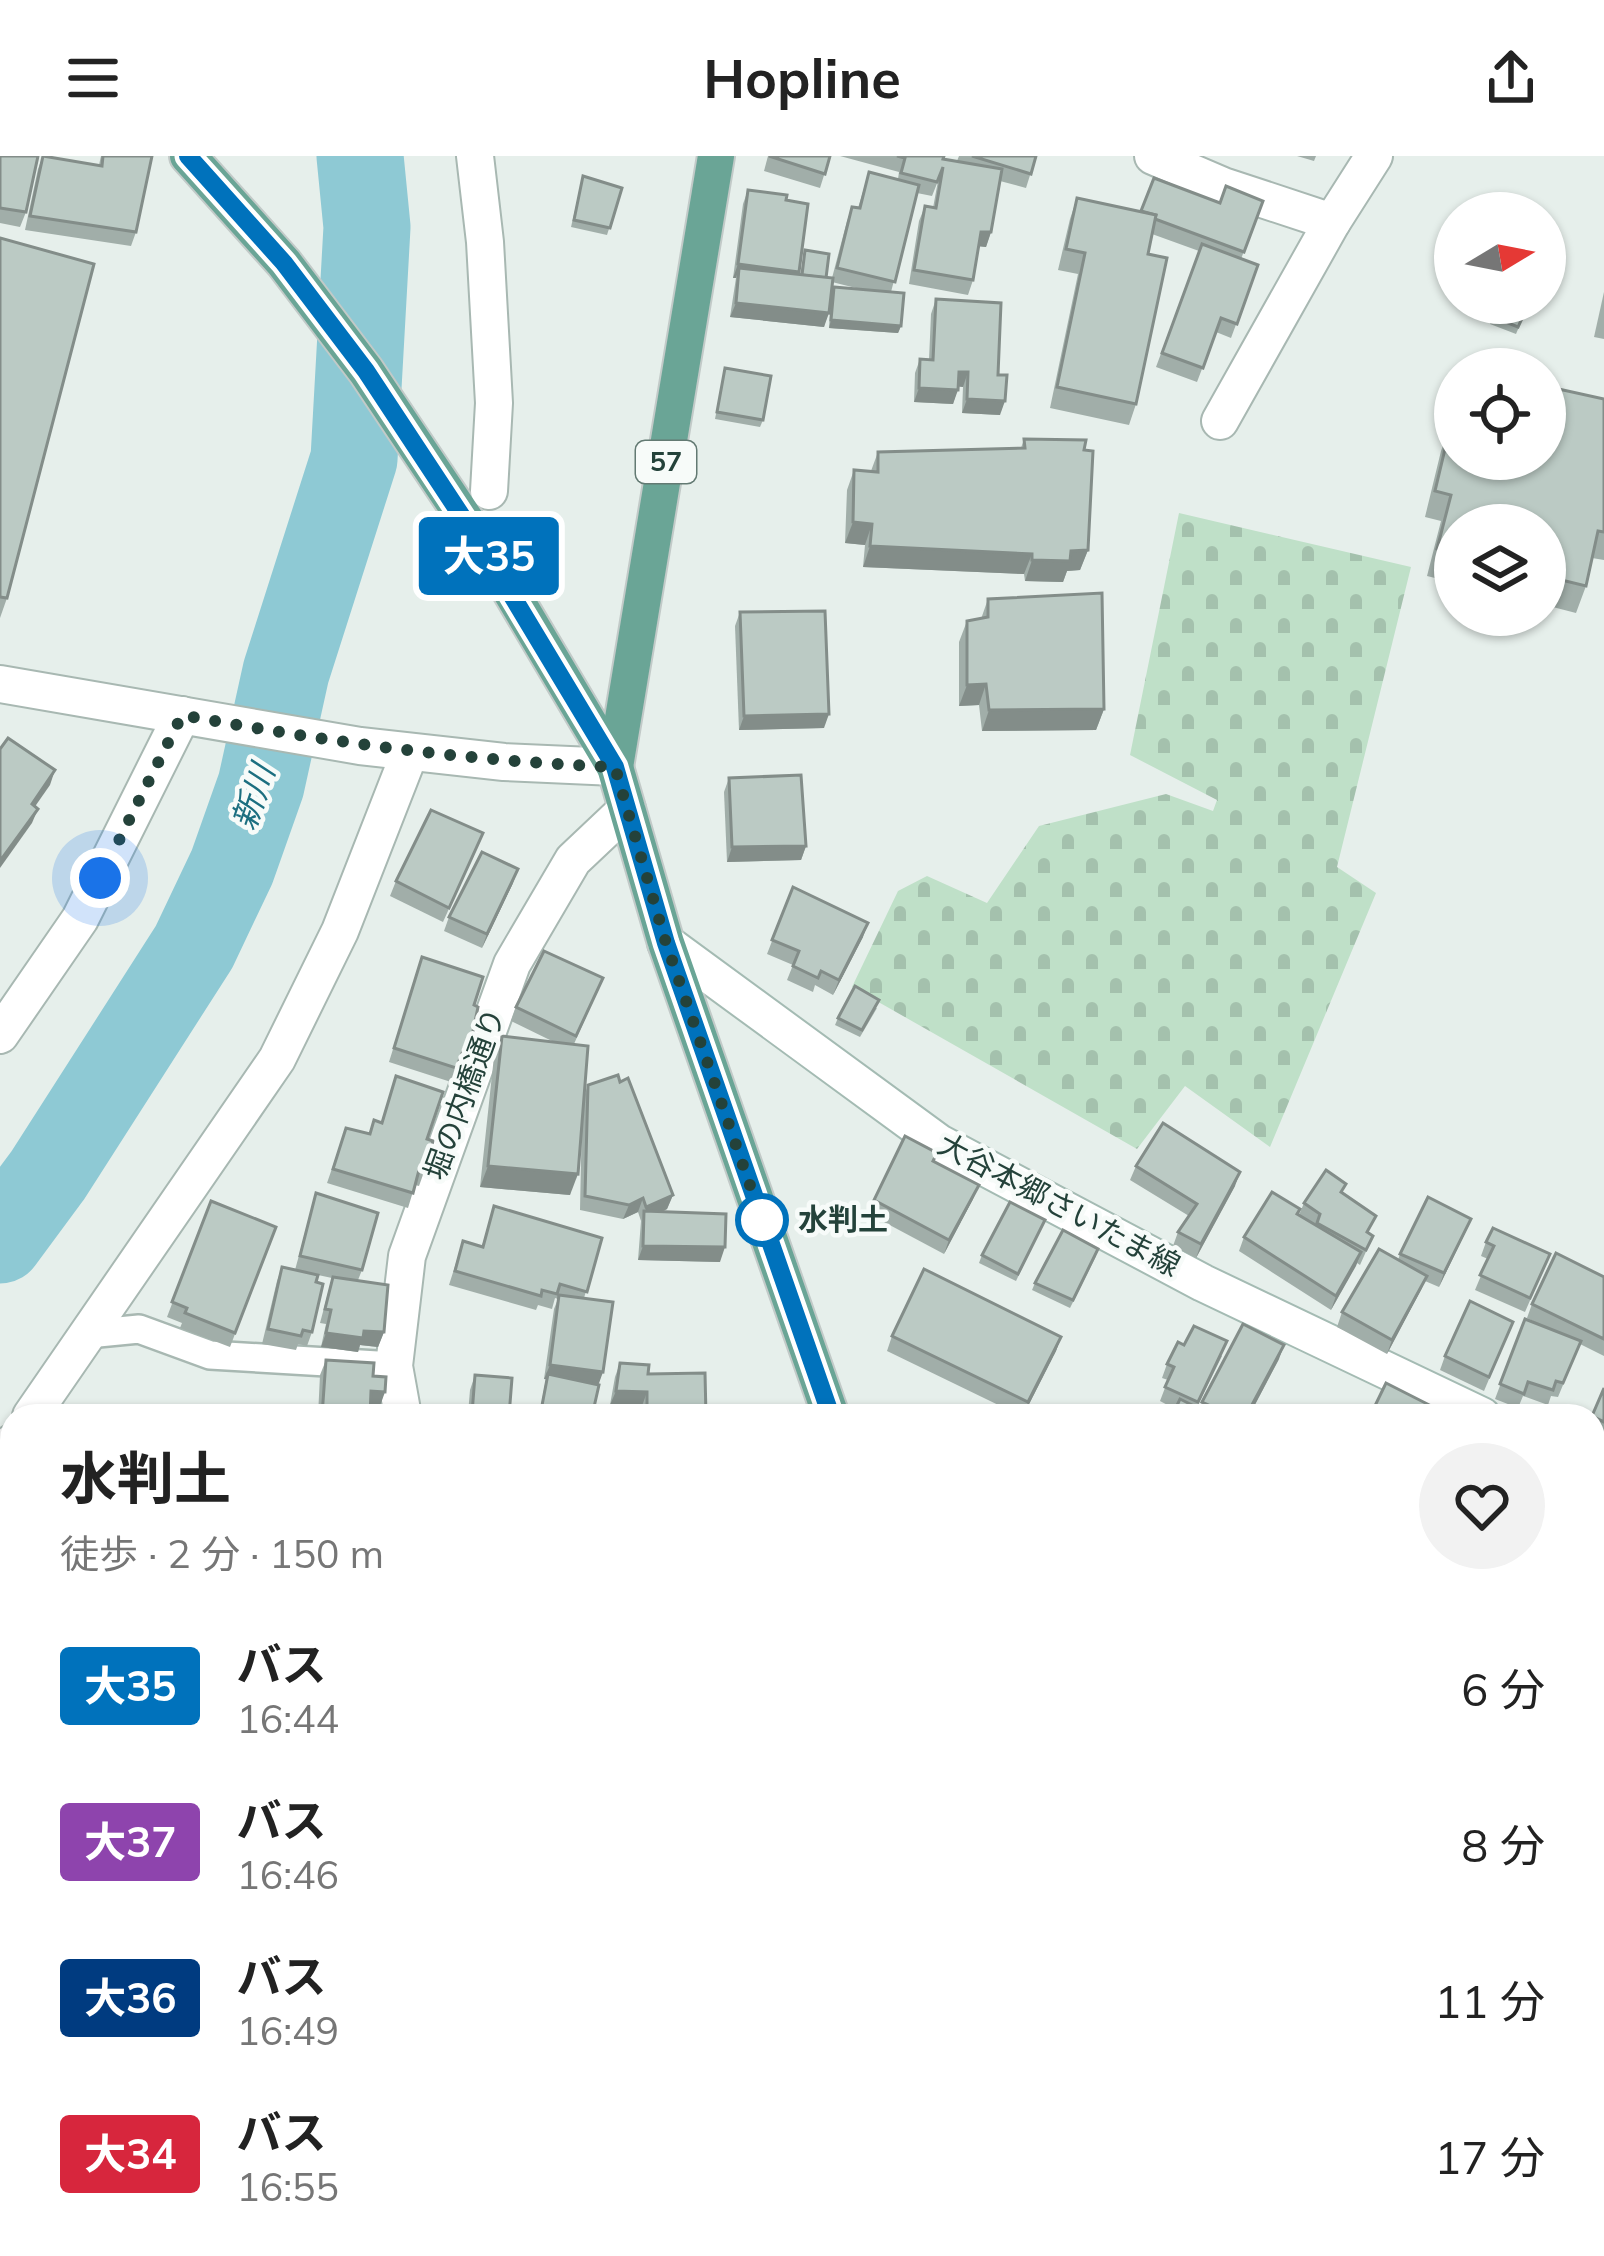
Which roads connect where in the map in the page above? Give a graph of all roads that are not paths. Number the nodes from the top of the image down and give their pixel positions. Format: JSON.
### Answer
{"nodes":[{"id":1,"x":188,"y":156,"type":"edge"},
{"id":2,"x":475,"y":156,"type":"edge"},
{"id":3,"x":716,"y":156,"type":"edge"},
{"id":4,"x":1153,"y":156,"type":"edge"},
{"id":5,"x":1374,"y":156,"type":"edge"},
{"id":6,"x":1332,"y":222,"type":"junction"},
{"id":7,"x":1220,"y":421,"type":"dead end"},
{"id":8,"x":489,"y":491,"type":"dead end"},
{"id":9,"x":0,"y":684,"type":"edge"},
{"id":10,"x":195,"y":717,"type":"junction"},
{"id":11,"x":410,"y":752,"type":"junction"},
{"id":12,"x":615,"y":767,"type":"junction"},
{"id":13,"x":627,"y":809,"type":"junction"},
{"id":14,"x":666,"y":943,"type":"junction"},
{"id":15,"x":0,"y":1034,"type":"edge"},
{"id":16,"x":88,"y":1334,"type":"junction"},
{"id":17,"x":394,"y":1366,"type":"junction"},
{"id":18,"x":39,"y":1404,"type":"edge"},
{"id":19,"x":402,"y":1404,"type":"edge"},
{"id":20,"x":827,"y":1404,"type":"edge"},
{"id":21,"x":1457,"y":1404,"type":"edge"}],
"edges":[{"from":1,"to":12,"type":"main road"},
{"from":2,"to":8,"type":"street"},
{"from":3,"to":12,"type":"main road","number":"57"},
{"from":4,"to":6,"type":"street"},
{"from":5,"to":6,"type":"street"},
{"from":6,"to":7,"type":"street"},
{"from":9,"to":10,"type":"street"},
{"from":10,"to":11,"type":"street"},
{"from":10,"to":15,"type":"street"},
{"from":11,"to":12,"type":"street"},
{"from":11,"to":16,"type":"street"},
{"from":12,"to":13,"type":"main road"},
{"from":13,"to":14,"type":"main road"},
{"from":13,"to":17,"type":"street","name":"堀の内橋通り"},
{"from":14,"to":20,"type":"main road"},
{"from":14,"to":21,"type":"street","name":"大谷本郷さいたま線"},
{"from":16,"to":17,"type":"lane"},
{"from":16,"to":18,"type":"street"},
{"from":17,"to":19,"type":"street","name":"堀の内橋通り"}]}
